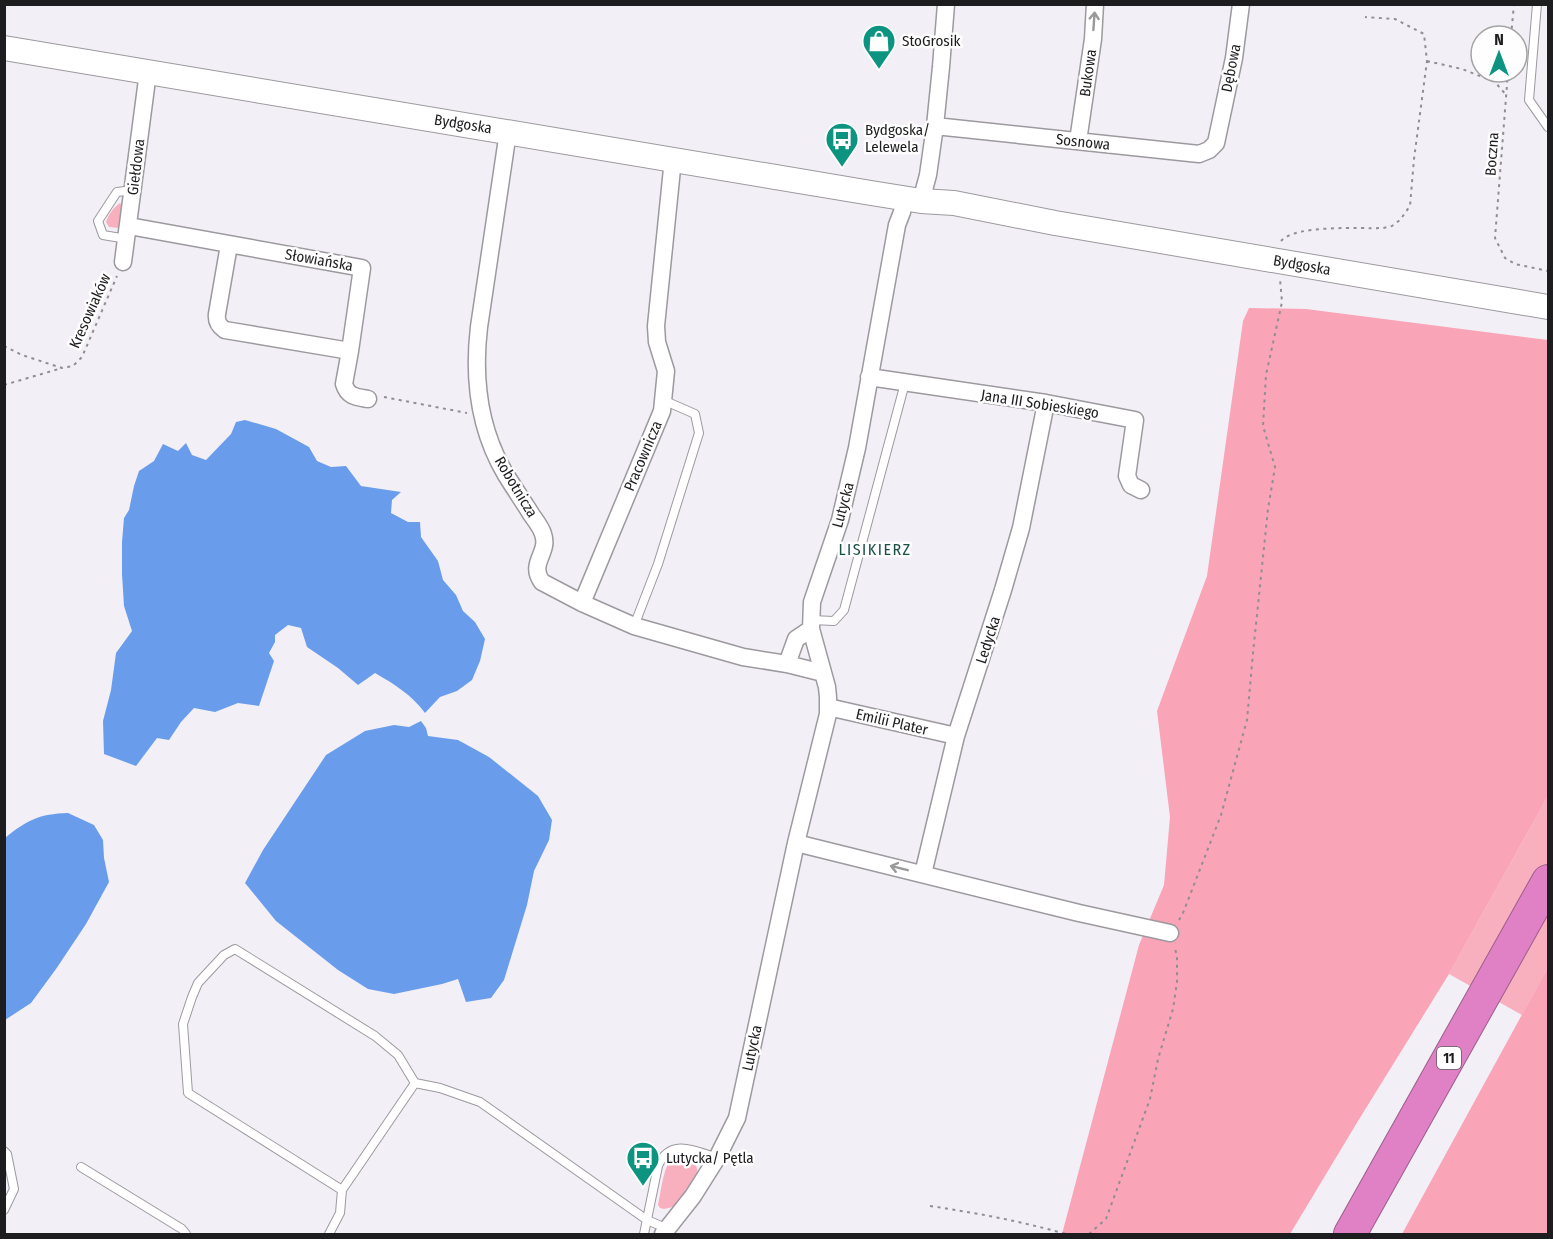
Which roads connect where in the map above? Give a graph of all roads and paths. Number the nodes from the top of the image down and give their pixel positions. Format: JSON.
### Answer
{"nodes":[{"id":1,"x":946,"y":4,"type":"edge"},
{"id":2,"x":1095,"y":4,"type":"edge"},
{"id":3,"x":1241,"y":4,"type":"edge"},
{"id":4,"x":1514,"y":4,"type":"edge"},
{"id":5,"x":1537,"y":4,"type":"edge"},
{"id":6,"x":1365,"y":17,"type":"dead end"},
{"id":7,"x":1512,"y":24,"type":"edge"},
{"id":8,"x":4,"y":48,"type":"edge"},
{"id":9,"x":1427,"y":61,"type":"junction"},
{"id":10,"x":148,"y":72,"type":"junction"},
{"id":11,"x":1508,"y":84,"type":"edge"},
{"id":12,"x":1507,"y":96,"type":"junction"},
{"id":13,"x":935,"y":126,"type":"junction"},
{"id":14,"x":1548,"y":127,"type":"edge"},
{"id":15,"x":508,"y":132,"type":"junction"},
{"id":16,"x":1218,"y":132,"type":"joint"},
{"id":17,"x":1078,"y":141,"type":"junction"},
{"id":18,"x":673,"y":159,"type":"junction"},
{"id":19,"x":133,"y":190,"type":"junction"},
{"id":20,"x":913,"y":199,"type":"junction"},
{"id":21,"x":128,"y":232,"type":"junction"},
{"id":22,"x":229,"y":245,"type":"junction"},
{"id":23,"x":1278,"y":261,"type":"junction"},
{"id":24,"x":123,"y":262,"type":"joint"},
{"id":25,"x":1548,"y":271,"type":"edge"},
{"id":26,"x":1548,"y":307,"type":"edge"},
{"id":27,"x":4,"y":346,"type":"edge"},
{"id":28,"x":350,"y":351,"type":"junction"},
{"id":29,"x":62,"y":368,"type":"junction"},
{"id":30,"x":869,"y":377,"type":"junction"},
{"id":31,"x":905,"y":383,"type":"junction"},
{"id":32,"x":4,"y":385,"type":"edge"},
{"id":33,"x":368,"y":399,"type":"joint"},
{"id":34,"x":663,"y":400,"type":"junction"},
{"id":35,"x":1046,"y":404,"type":"junction"},
{"id":36,"x":482,"y":413,"type":"junction"},
{"id":37,"x":1141,"y":490,"type":"dead end"},
{"id":38,"x":582,"y":603,"type":"junction"},
{"id":39,"x":811,"y":625,"type":"junction"},
{"id":40,"x":634,"y":626,"type":"junction"},
{"id":41,"x":787,"y":664,"type":"junction"},
{"id":42,"x":823,"y":673,"type":"junction"},
{"id":43,"x":828,"y":707,"type":"junction"},
{"id":44,"x":956,"y":736,"type":"junction"},
{"id":45,"x":796,"y":843,"type":"junction"},
{"id":46,"x":923,"y":874,"type":"junction"},
{"id":47,"x":1548,"y":881,"type":"edge"},
{"id":48,"x":1170,"y":933,"type":"junction"},
{"id":49,"x":415,"y":1083,"type":"junction"},
{"id":50,"x":4,"y":1151,"type":"edge"},
{"id":51,"x":717,"y":1158,"type":"junction"},
{"id":52,"x":81,"y":1167,"type":"dead end"},
{"id":53,"x":342,"y":1190,"type":"junction"},
{"id":54,"x":930,"y":1206,"type":"dead end"},
{"id":55,"x":4,"y":1210,"type":"edge"},
{"id":56,"x":646,"y":1220,"type":"junction"},
{"id":57,"x":665,"y":1232,"type":"edge"},
{"id":58,"x":186,"y":1234,"type":"edge"},
{"id":59,"x":329,"y":1234,"type":"edge"},
{"id":60,"x":644,"y":1234,"type":"edge"},
{"id":61,"x":1066,"y":1234,"type":"edge"},
{"id":62,"x":1089,"y":1234,"type":"edge"},
{"id":63,"x":1350,"y":1234,"type":"edge"}],
"edges":[{"from":1,"to":13,"type":"street","name":"Lutycka"},
{"from":17,"to":2,"type":"street","name":"Bukowa","one_way":true},
{"from":3,"to":16,"type":"street","name":"Dębowa"},
{"from":4,"to":7,"type":"path"},
{"from":5,"to":14,"type":"lane"},
{"from":6,"to":9,"type":"path"},
{"from":8,"to":10,"type":"street","name":"Bydgoska"},
{"from":9,"to":12,"type":"path"},
{"from":9,"to":23,"type":"path"},
{"from":10,"to":15,"type":"street","name":"Bydgoska"},
{"from":10,"to":19,"type":"street","name":"Giełdowa"},
{"from":11,"to":12,"type":"path","name":"Boczna"},
{"from":12,"to":25,"type":"path","name":"Boczna"},
{"from":13,"to":17,"type":"street","name":"Sosnowa"},
{"from":13,"to":20,"type":"street","name":"Lutycka"},
{"from":15,"to":18,"type":"street","name":"Bydgoska"},
{"from":15,"to":36,"type":"street","name":"Robotnicza"},
{"from":16,"to":17,"type":"street","name":"Sosnowa"},
{"from":18,"to":20,"type":"street","name":"Bydgoska"},
{"from":18,"to":34,"type":"street","name":"Pracownicza"},
{"from":19,"to":21,"type":"street","name":"Giełdowa"},
{"from":19,"to":21,"type":"lane"},
{"from":20,"to":23,"type":"street","name":"Bydgoska"},
{"from":20,"to":30,"type":"street","name":"Lutycka"},
{"from":21,"to":22,"type":"street","name":"Słowiańska"},
{"from":21,"to":24,"type":"street","name":"Giełdowa"},
{"from":22,"to":28,"type":"street"},
{"from":22,"to":28,"type":"street","name":"Słowiańska"},
{"from":23,"to":26,"type":"street","name":"Bydgoska"},
{"from":23,"to":48,"type":"path"},
{"from":24,"to":29,"type":"path","name":"Kresowiaków"},
{"from":27,"to":29,"type":"path"},
{"from":28,"to":33,"type":"street","name":"Słowiańska"},
{"from":29,"to":32,"type":"path"},
{"from":30,"to":31,"type":"street","name":"Jana III Sobieskiego"},
{"from":30,"to":39,"type":"street","name":"Lutycka"},
{"from":31,"to":35,"type":"street","name":"Jana III Sobieskiego"},
{"from":31,"to":39,"type":"lane"},
{"from":33,"to":36,"type":"path"},
{"from":34,"to":38,"type":"street","name":"Pracownicza"},
{"from":34,"to":40,"type":"lane"},
{"from":35,"to":37,"type":"street","name":"Jana III Sobieskiego"},
{"from":35,"to":44,"type":"street","name":"Ledycka"},
{"from":36,"to":38,"type":"street","name":"Robotnicza"},
{"from":38,"to":40,"type":"street","name":"Robotnicza"},
{"from":39,"to":41,"type":"street"},
{"from":39,"to":42,"type":"street","name":"Lutycka"},
{"from":40,"to":41,"type":"street","name":"Robotnicza"},
{"from":41,"to":42,"type":"street","name":"Robotnicza"},
{"from":42,"to":43,"type":"street","name":"Lutycka"},
{"from":43,"to":44,"type":"street","name":"Emilii Plater"},
{"from":43,"to":45,"type":"street","name":"Lutycka"},
{"from":44,"to":46,"type":"street","name":"Ledycka"},
{"from":46,"to":45,"type":"street","one_way":true},
{"from":45,"to":51,"type":"street","name":"Lutycka"},
{"from":46,"to":48,"type":"street"},
{"from":47,"to":63,"type":"highway","number":"11"},
{"from":48,"to":62,"type":"path"},
{"from":49,"to":53,"type":"lane"},
{"from":49,"to":53,"type":"lane"},
{"from":49,"to":56,"type":"lane"},
{"from":50,"to":55,"type":"lane"},
{"from":51,"to":56,"type":"lane"},
{"from":51,"to":57,"type":"street","name":"Lutycka"},
{"from":52,"to":58,"type":"lane"},
{"from":53,"to":59,"type":"lane"},
{"from":54,"to":61,"type":"path"},
{"from":56,"to":57,"type":"lane"},
{"from":56,"to":60,"type":"lane"}]}
